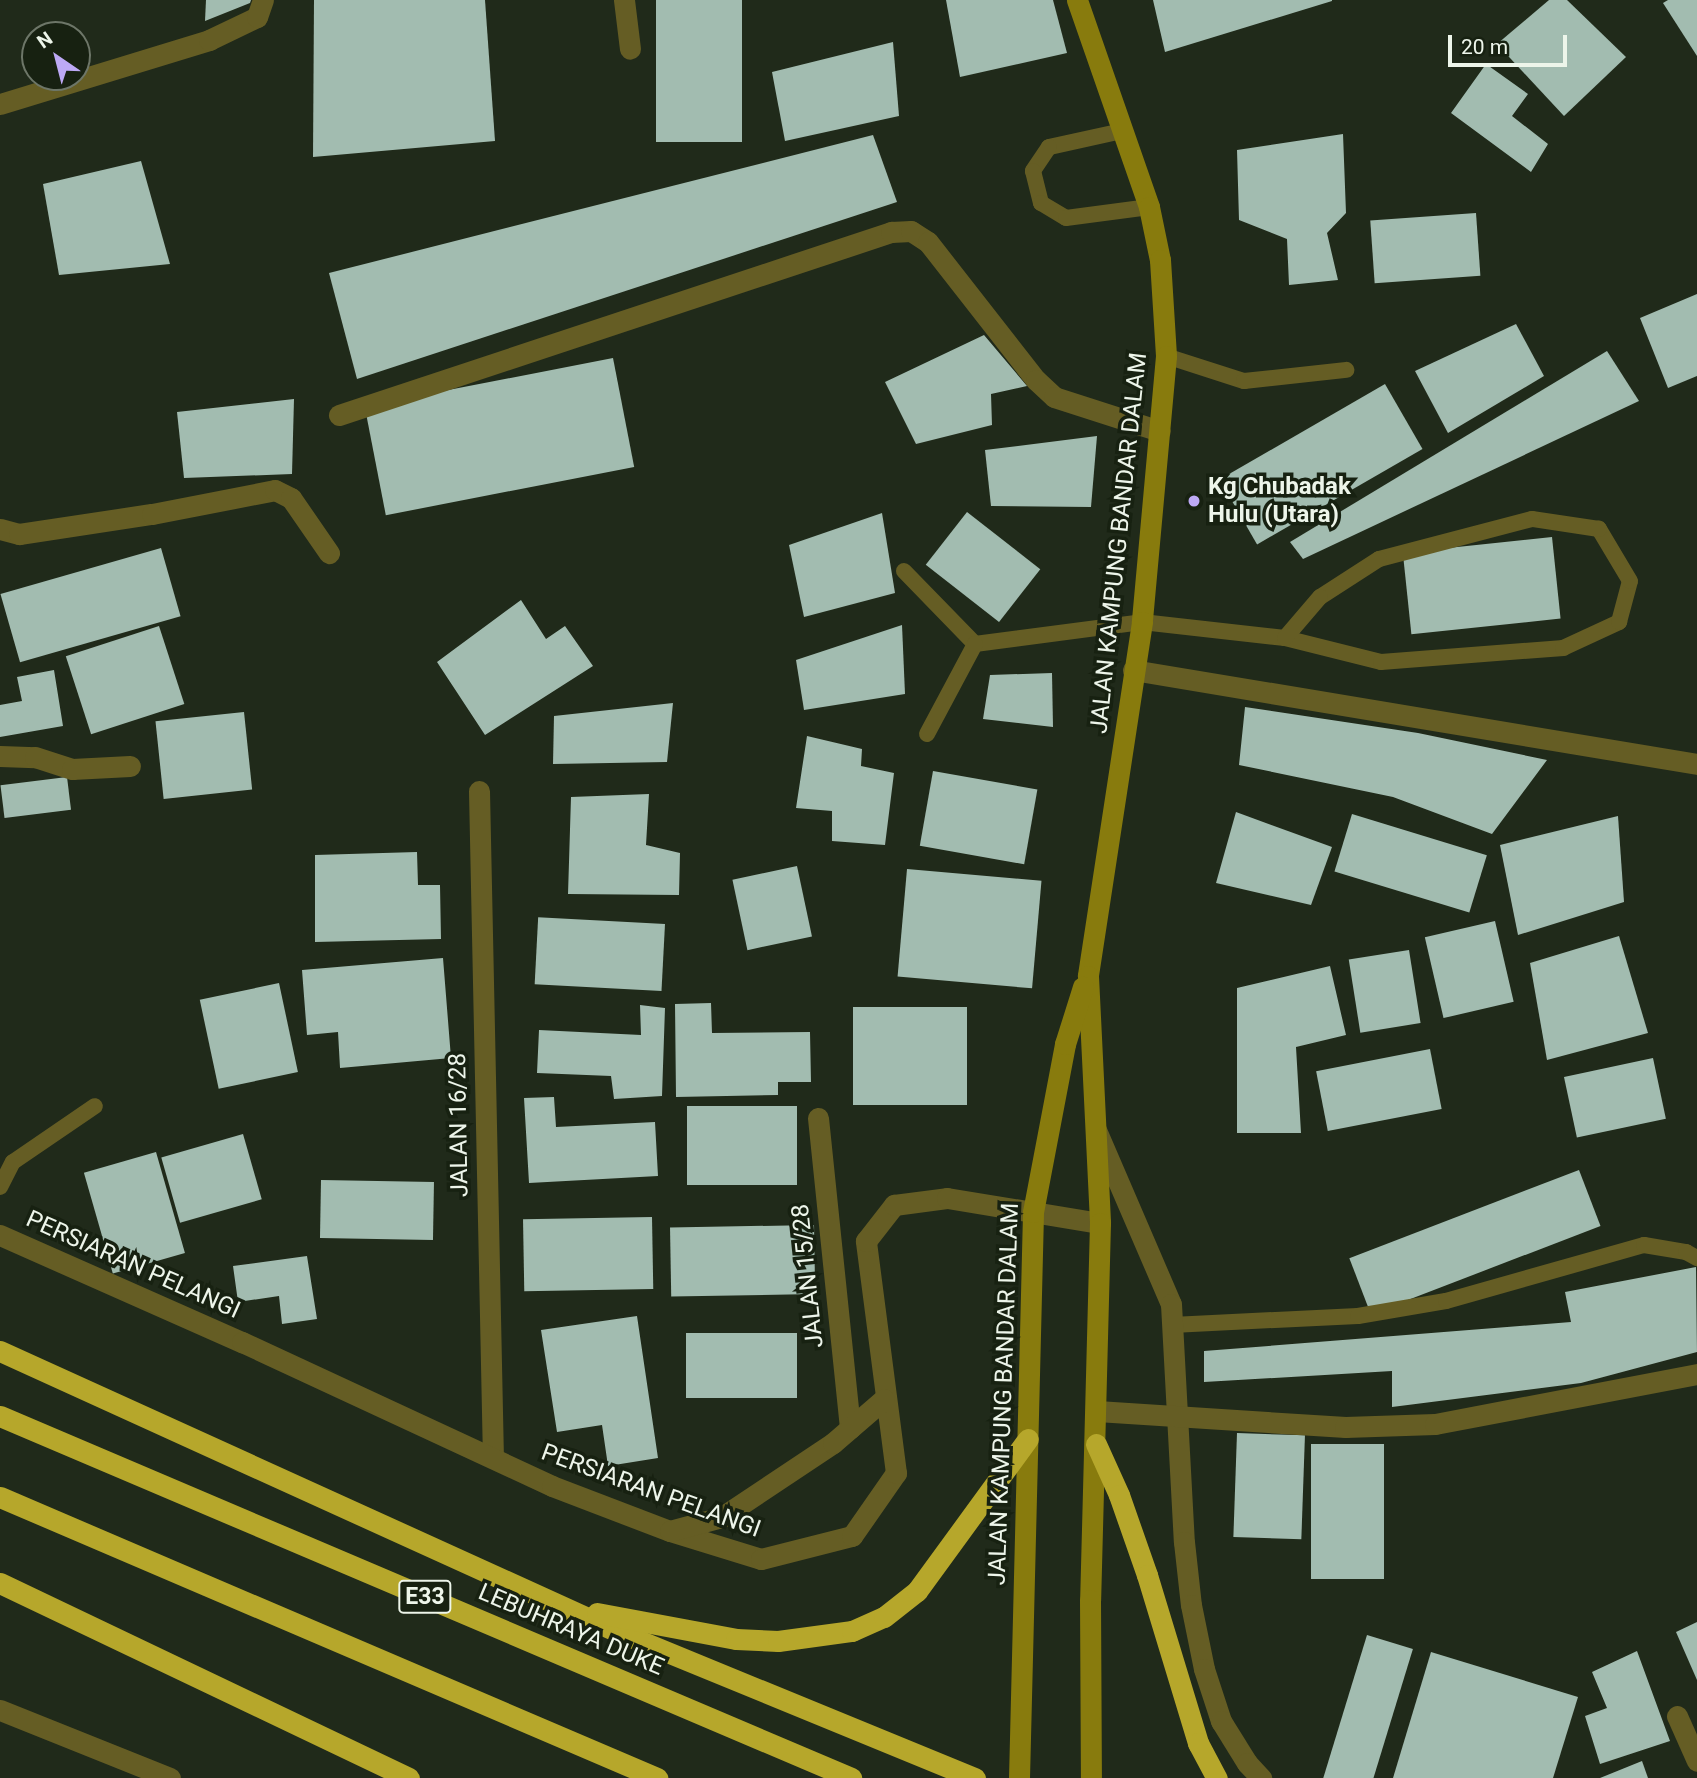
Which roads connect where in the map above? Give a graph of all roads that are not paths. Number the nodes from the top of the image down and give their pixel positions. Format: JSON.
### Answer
{"nodes":[{"id":1,"x":263,"y":0,"type":"edge"},
{"id":2,"x":624,"y":0,"type":"edge"},
{"id":3,"x":1077,"y":0,"type":"edge"},
{"id":4,"x":630,"y":48,"type":"dead end"},
{"id":5,"x":0,"y":104,"type":"edge"},
{"id":6,"x":1122,"y":131,"type":"junction"},
{"id":7,"x":1149,"y":208,"type":"junction"},
{"id":8,"x":1166,"y":356,"type":"junction"},
{"id":9,"x":1346,"y":370,"type":"dead end"},
{"id":10,"x":340,"y":415,"type":"dead end"},
{"id":11,"x":1160,"y":430,"type":"junction"},
{"id":12,"x":0,"y":529,"type":"edge"},
{"id":13,"x":329,"y":553,"type":"dead end"},
{"id":14,"x":904,"y":571,"type":"dead end"},
{"id":15,"x":1142,"y":622,"type":"junction"},
{"id":16,"x":1285,"y":638,"type":"junction"},
{"id":17,"x":975,"y":643,"type":"junction"},
{"id":18,"x":1133,"y":670,"type":"junction"},
{"id":19,"x":927,"y":734,"type":"dead end"},
{"id":20,"x":0,"y":756,"type":"edge"},
{"id":21,"x":1697,"y":764,"type":"edge"},
{"id":22,"x":130,"y":765,"type":"dead end"},
{"id":23,"x":479,"y":791,"type":"dead end"},
{"id":24,"x":1087,"y":976,"type":"junction"},
{"id":25,"x":95,"y":1107,"type":"dead end"},
{"id":26,"x":818,"y":1118,"type":"dead end"},
{"id":27,"x":1096,"y":1128,"type":"junction"},
{"id":28,"x":0,"y":1187,"type":"edge"},
{"id":29,"x":1033,"y":1212,"type":"junction"},
{"id":30,"x":1100,"y":1223,"type":"junction"},
{"id":31,"x":0,"y":1235,"type":"edge"},
{"id":32,"x":1697,"y":1258,"type":"edge"},
{"id":33,"x":1172,"y":1325,"type":"junction"},
{"id":34,"x":0,"y":1351,"type":"edge"},
{"id":35,"x":1697,"y":1374,"type":"edge"},
{"id":36,"x":884,"y":1399,"type":"junction"},
{"id":37,"x":1097,"y":1410,"type":"junction"},
{"id":38,"x":0,"y":1416,"type":"edge"},
{"id":39,"x":1178,"y":1417,"type":"junction"},
{"id":40,"x":850,"y":1428,"type":"junction"},
{"id":41,"x":1028,"y":1439,"type":"junction"},
{"id":42,"x":1096,"y":1444,"type":"junction"},
{"id":43,"x":493,"y":1458,"type":"junction"},
{"id":44,"x":0,"y":1497,"type":"edge"},
{"id":45,"x":670,"y":1531,"type":"junction"},
{"id":46,"x":0,"y":1583,"type":"edge"},
{"id":47,"x":564,"y":1606,"type":"junction"},
{"id":48,"x":0,"y":1710,"type":"edge"},
{"id":49,"x":1677,"y":1716,"type":"dead end"},
{"id":50,"x":351,"y":1748,"type":"junction"},
{"id":51,"x":1697,"y":1760,"type":"edge"},
{"id":52,"x":170,"y":1778,"type":"edge"},
{"id":53,"x":409,"y":1778,"type":"edge"},
{"id":54,"x":421,"y":1778,"type":"edge"},
{"id":55,"x":657,"y":1778,"type":"edge"},
{"id":56,"x":851,"y":1778,"type":"edge"},
{"id":57,"x":975,"y":1778,"type":"edge"},
{"id":58,"x":1019,"y":1778,"type":"edge"},
{"id":59,"x":1091,"y":1778,"type":"edge"},
{"id":60,"x":1217,"y":1778,"type":"edge"},
{"id":61,"x":1261,"y":1778,"type":"edge"}],
"edges":[{"from":1,"to":5,"type":"street"},
{"from":2,"to":4,"type":"street"},
{"from":3,"to":6,"type":"street","name":"JALAN KAMPUNG BANDAR DALAM"},
{"from":6,"to":7,"type":"street","name":"JALAN KAMPUNG BANDAR DALAM"},
{"from":6,"to":7,"type":"lane"},
{"from":7,"to":8,"type":"street","name":"JALAN KAMPUNG BANDAR DALAM"},
{"from":8,"to":9,"type":"lane"},
{"from":8,"to":11,"type":"street","name":"JALAN KAMPUNG BANDAR DALAM"},
{"from":10,"to":11,"type":"street"},
{"from":11,"to":15,"type":"street","name":"JALAN KAMPUNG BANDAR DALAM"},
{"from":12,"to":13,"type":"street"},
{"from":14,"to":17,"type":"lane"},
{"from":15,"to":16,"type":"lane"},
{"from":15,"to":17,"type":"lane"},
{"from":15,"to":18,"type":"street","name":"JALAN KAMPUNG BANDAR DALAM"},
{"from":16,"to":16,"type":"lane"},
{"from":17,"to":19,"type":"lane"},
{"from":18,"to":21,"type":"street"},
{"from":18,"to":24,"type":"street","name":"JALAN KAMPUNG BANDAR DALAM"},
{"from":20,"to":22,"type":"street"},
{"from":23,"to":43,"type":"street","name":"JALAN 16/28"},
{"from":24,"to":27,"type":"street","name":"JALAN KAMPUNG BANDAR DALAM"},
{"from":24,"to":29,"type":"street","name":"JALAN KAMPUNG BANDAR DALAM"},
{"from":25,"to":28,"type":"lane"},
{"from":26,"to":40,"type":"street","name":"JALAN 15/28"},
{"from":27,"to":30,"type":"street","name":"JALAN KAMPUNG BANDAR DALAM"},
{"from":27,"to":33,"type":"street"},
{"from":29,"to":30,"type":"street","name":"PERSIARAN PELANGI"},
{"from":29,"to":36,"type":"street","name":"PERSIARAN PELANGI"},
{"from":29,"to":41,"type":"street","name":"JALAN KAMPUNG BANDAR DALAM"},
{"from":30,"to":37,"type":"street","name":"JALAN KAMPUNG BANDAR DALAM"},
{"from":31,"to":43,"type":"street","name":"PERSIARAN PELANGI"},
{"from":32,"to":33,"type":"lane"},
{"from":33,"to":39,"type":"street"},
{"from":34,"to":47,"type":"highway"},
{"from":35,"to":39,"type":"street"},
{"from":36,"to":40,"type":"street"},
{"from":36,"to":45,"type":"street","name":"PERSIARAN PELANGI"},
{"from":37,"to":39,"type":"street"},
{"from":37,"to":42,"type":"street","name":"JALAN KAMPUNG BANDAR DALAM"},
{"from":38,"to":56,"type":"highway","name":"LEBUHRAYA DUKE","number":"E33"},
{"from":39,"to":61,"type":"street"},
{"from":40,"to":45,"type":"street"},
{"from":41,"to":47,"type":"highway"},
{"from":41,"to":58,"type":"street","name":"JALAN KAMPUNG BANDAR DALAM"},
{"from":42,"to":59,"type":"street","name":"JALAN KAMPUNG BANDAR DALAM"},
{"from":42,"to":60,"type":"highway"},
{"from":43,"to":45,"type":"street","name":"PERSIARAN PELANGI"},
{"from":44,"to":55,"type":"highway"},
{"from":46,"to":50,"type":"highway"},
{"from":47,"to":57,"type":"highway"},
{"from":48,"to":52,"type":"street"},
{"from":49,"to":51,"type":"street"},
{"from":50,"to":53,"type":"highway"},
{"from":50,"to":54,"type":"highway"}]}
